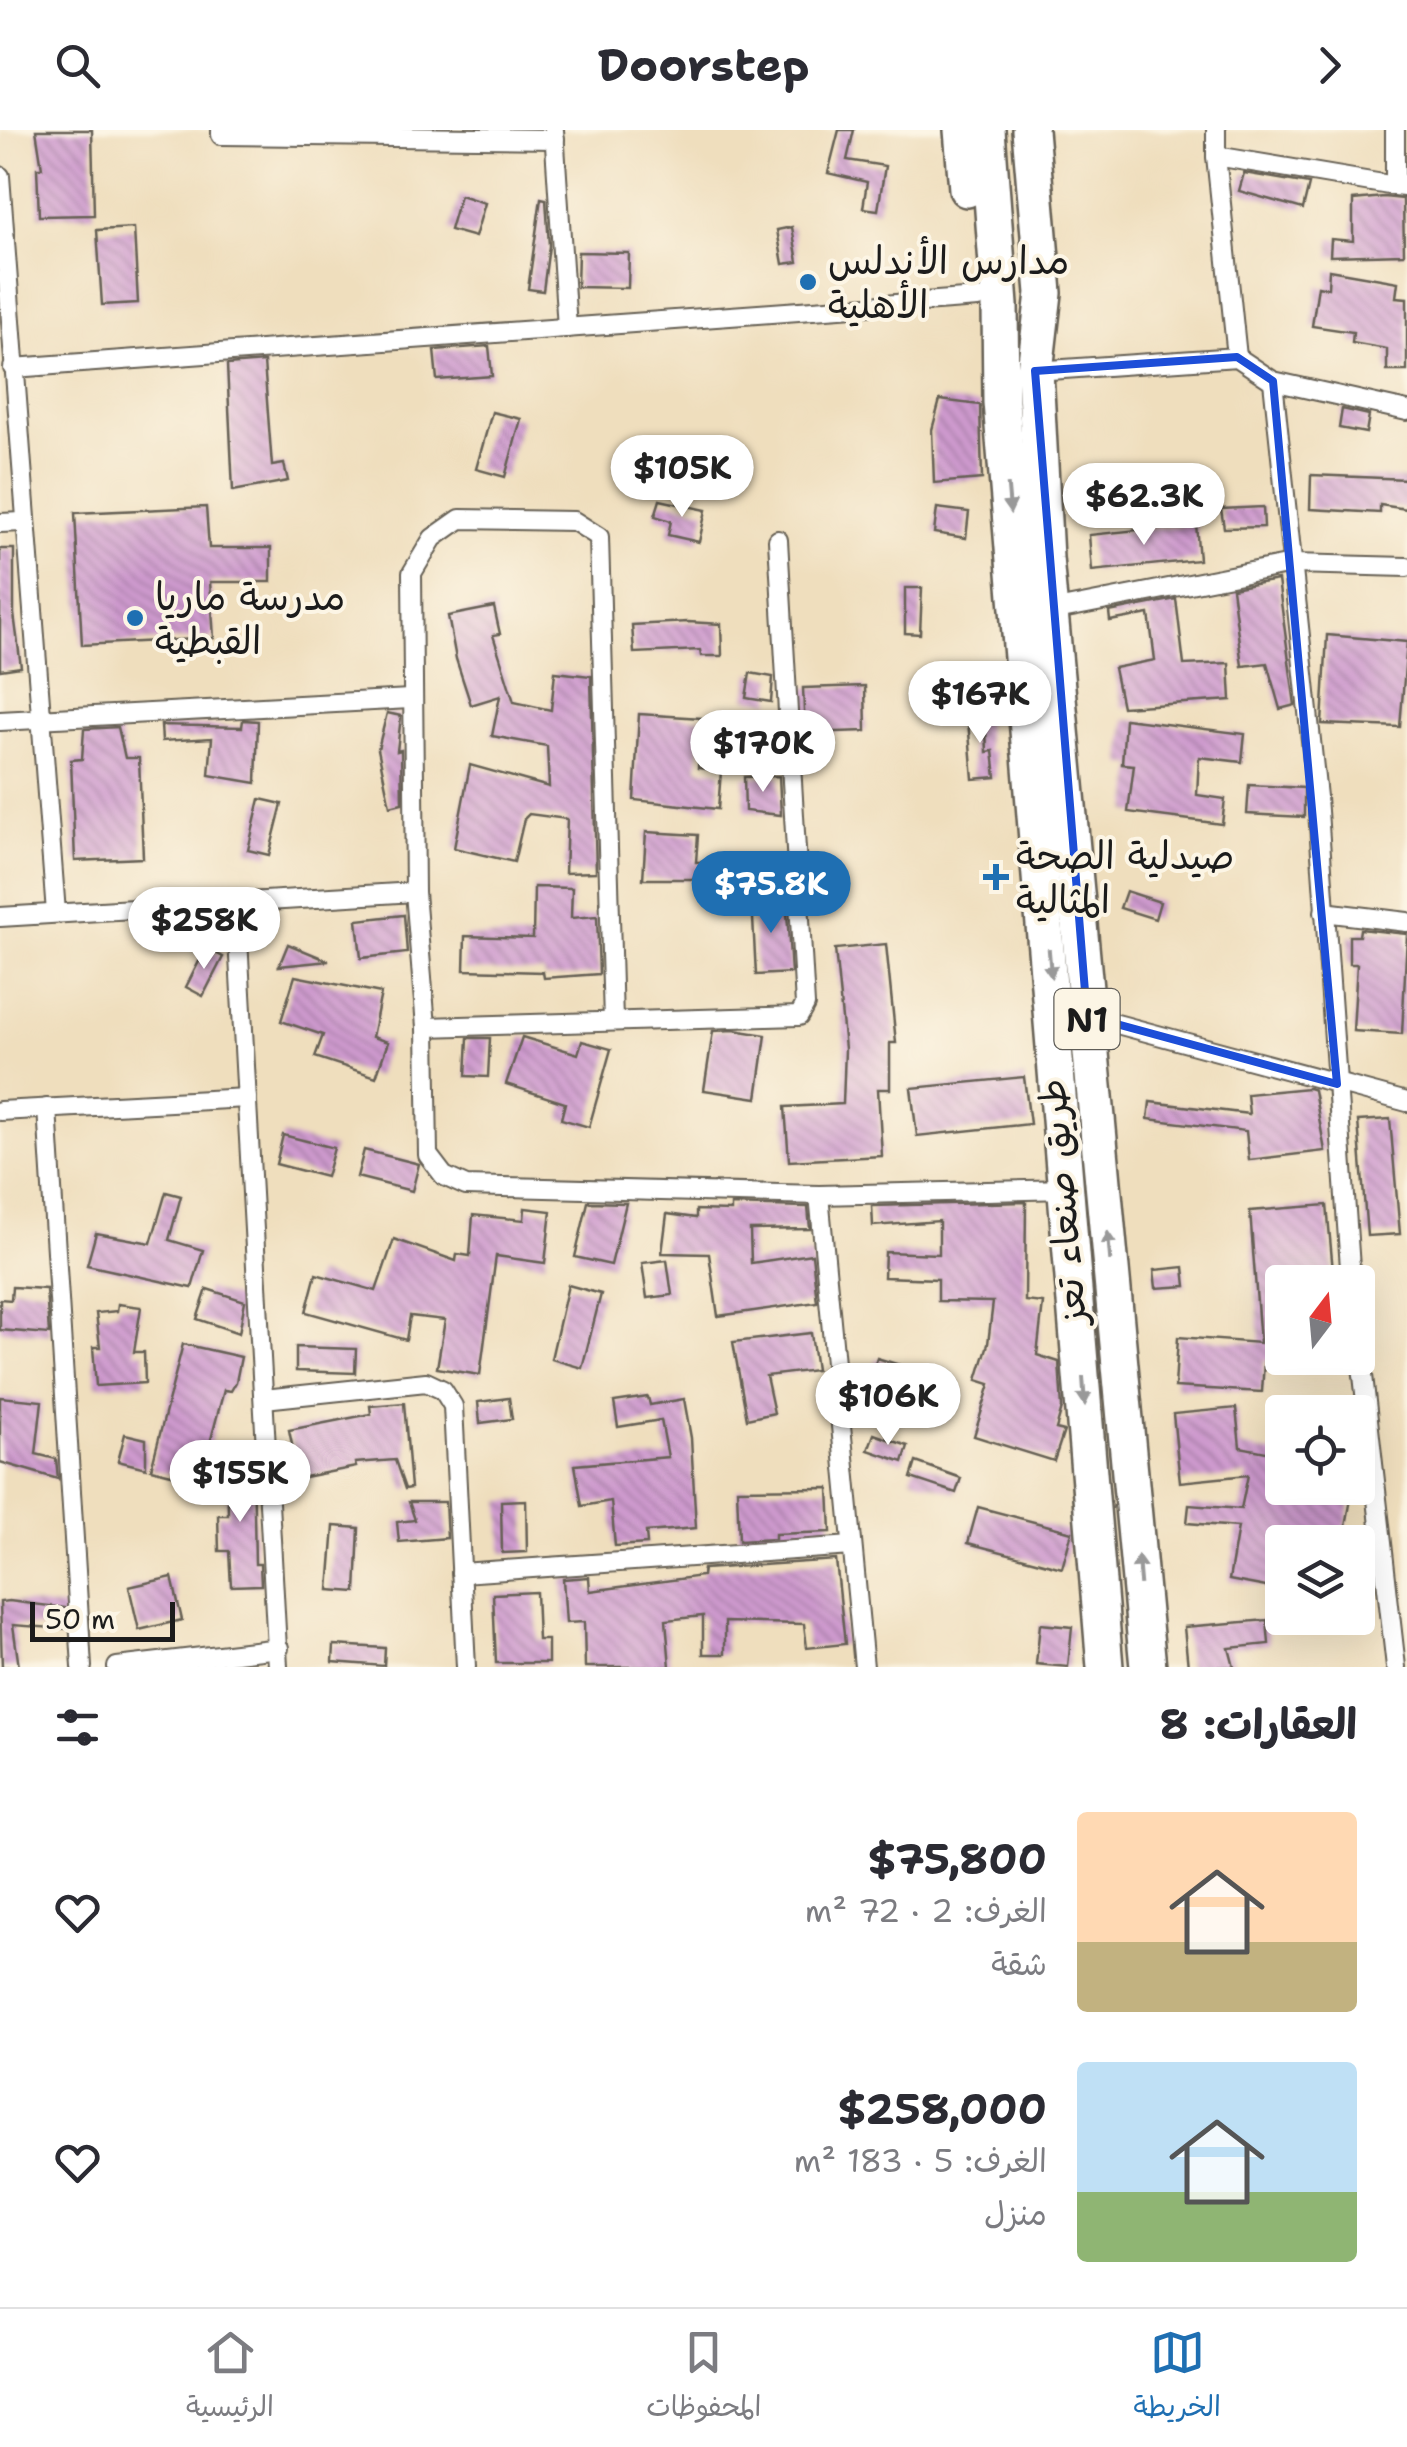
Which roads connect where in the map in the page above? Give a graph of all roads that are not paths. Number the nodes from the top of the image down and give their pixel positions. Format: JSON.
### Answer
{"nodes":[{"id":1,"x":221,"y":130,"type":"edge"},
{"id":2,"x":962,"y":130,"type":"edge"},
{"id":3,"x":986,"y":130,"type":"edge"},
{"id":4,"x":1006,"y":130,"type":"edge"},
{"id":5,"x":1030,"y":130,"type":"edge"},
{"id":6,"x":1216,"y":130,"type":"edge"},
{"id":7,"x":1396,"y":130,"type":"edge"},
{"id":8,"x":555,"y":134,"type":"edge"},
{"id":9,"x":1216,"y":156,"type":"junction"},
{"id":10,"x":0,"y":176,"type":"edge"},
{"id":11,"x":1401,"y":187,"type":"edge"},
{"id":12,"x":978,"y":298,"type":"junction"},
{"id":13,"x":567,"y":328,"type":"junction"},
{"id":14,"x":1237,"y":357,"type":"junction"},
{"id":15,"x":14,"y":368,"type":"junction"},
{"id":16,"x":1035,"y":370,"type":"junction"},
{"id":17,"x":1273,"y":381,"type":"junction"},
{"id":18,"x":1001,"y":402,"type":"junction"},
{"id":19,"x":1407,"y":410,"type":"edge"},
{"id":20,"x":0,"y":522,"type":"edge"},
{"id":21,"x":24,"y":522,"type":"junction"},
{"id":22,"x":778,"y":540,"type":"dead end"},
{"id":23,"x":1292,"y":564,"type":"junction"},
{"id":24,"x":1407,"y":567,"type":"edge"},
{"id":25,"x":1051,"y":612,"type":"junction"},
{"id":26,"x":1042,"y":686,"type":"junction"},
{"id":27,"x":410,"y":699,"type":"junction"},
{"id":28,"x":38,"y":718,"type":"junction"},
{"id":29,"x":0,"y":720,"type":"edge"},
{"id":30,"x":415,"y":892,"type":"junction"},
{"id":31,"x":236,"y":902,"type":"junction"},
{"id":32,"x":1325,"y":911,"type":"junction"},
{"id":33,"x":56,"y":914,"type":"junction"},
{"id":34,"x":0,"y":917,"type":"edge"},
{"id":35,"x":1407,"y":922,"type":"edge"},
{"id":36,"x":1087,"y":1016,"type":"junction"},
{"id":37,"x":613,"y":1021,"type":"junction"},
{"id":38,"x":426,"y":1027,"type":"junction"},
{"id":39,"x":1337,"y":1084,"type":"junction"},
{"id":40,"x":247,"y":1098,"type":"junction"},
{"id":41,"x":1407,"y":1102,"type":"edge"},
{"id":42,"x":48,"y":1108,"type":"junction"},
{"id":43,"x":0,"y":1110,"type":"edge"},
{"id":44,"x":1068,"y":1189,"type":"junction"},
{"id":45,"x":819,"y":1195,"type":"junction"},
{"id":46,"x":1351,"y":1265,"type":"edge"},
{"id":47,"x":1363,"y":1375,"type":"edge"},
{"id":48,"x":264,"y":1399,"type":"junction"},
{"id":49,"x":852,"y":1546,"type":"junction"},
{"id":50,"x":461,"y":1573,"type":"junction"},
{"id":51,"x":279,"y":1657,"type":"edge"},
{"id":52,"x":82,"y":1667,"type":"edge"},
{"id":53,"x":117,"y":1667,"type":"edge"},
{"id":54,"x":466,"y":1667,"type":"edge"},
{"id":55,"x":864,"y":1667,"type":"edge"},
{"id":56,"x":1105,"y":1667,"type":"edge"},
{"id":57,"x":1148,"y":1667,"type":"edge"},
{"id":58,"x":1396,"y":1667,"type":"edge"}],
"edges":[{"from":1,"to":8,"type":"street"},
{"from":2,"to":12,"type":"highway","name":"طريق صنعاء تعز","number":"N1"},
{"from":3,"to":18,"type":"highway","name":"طريق صنعاء تعز","number":"N1"},
{"from":4,"to":16,"type":"highway","name":"طريق صنعاء تعز","number":"N1"},
{"from":5,"to":16,"type":"highway","name":"طريق صنعاء تعز","number":"N1"},
{"from":6,"to":9,"type":"street"},
{"from":7,"to":11,"type":"street"},
{"from":8,"to":13,"type":"street"},
{"from":9,"to":11,"type":"street"},
{"from":9,"to":14,"type":"street"},
{"from":10,"to":15,"type":"street"},
{"from":12,"to":13,"type":"street"},
{"from":12,"to":18,"type":"highway","name":"طريق صنعاء تعز","number":"N1"},
{"from":13,"to":15,"type":"street"},
{"from":14,"to":16,"type":"street"},
{"from":14,"to":17,"type":"street"},
{"from":15,"to":21,"type":"street"},
{"from":16,"to":25,"type":"highway","name":"طريق صنعاء تعز","number":"N1"},
{"from":17,"to":19,"type":"street"},
{"from":17,"to":23,"type":"street"},
{"from":18,"to":26,"type":"highway","name":"طريق صنعاء تعز","number":"N1","one_way":true},
{"from":20,"to":21,"type":"street"},
{"from":21,"to":28,"type":"street"},
{"from":22,"to":37,"type":"street"},
{"from":23,"to":24,"type":"street"},
{"from":23,"to":25,"type":"street"},
{"from":23,"to":32,"type":"street"},
{"from":25,"to":26,"type":"highway","name":"طريق صنعاء تعز","number":"N1"},
{"from":26,"to":36,"type":"highway","name":"طريق صنعاء تعز","number":"N1"},
{"from":26,"to":44,"type":"highway","name":"طريق صنعاء تعز","number":"N1","one_way":true},
{"from":27,"to":28,"type":"street"},
{"from":27,"to":30,"type":"street"},
{"from":27,"to":37,"type":"street"},
{"from":28,"to":29,"type":"street"},
{"from":28,"to":33,"type":"street"},
{"from":30,"to":31,"type":"street"},
{"from":30,"to":38,"type":"street"},
{"from":31,"to":33,"type":"street"},
{"from":31,"to":40,"type":"street"},
{"from":32,"to":35,"type":"street"},
{"from":32,"to":39,"type":"street"},
{"from":33,"to":34,"type":"street"},
{"from":36,"to":39,"type":"street"},
{"from":57,"to":36,"type":"highway","name":"طريق صنعاء تعز","number":"N1","one_way":true},
{"from":37,"to":38,"type":"street"},
{"from":38,"to":45,"type":"street"},
{"from":39,"to":41,"type":"street"},
{"from":39,"to":46,"type":"street"},
{"from":40,"to":42,"type":"street"},
{"from":40,"to":48,"type":"street"},
{"from":42,"to":43,"type":"street"},
{"from":42,"to":52,"type":"street"},
{"from":44,"to":45,"type":"street"},
{"from":44,"to":56,"type":"highway","name":"طريق صنعاء تعز","number":"N1","one_way":true},
{"from":45,"to":49,"type":"street"},
{"from":47,"to":58,"type":"street"},
{"from":48,"to":50,"type":"street"},
{"from":48,"to":51,"type":"street"},
{"from":49,"to":50,"type":"street"},
{"from":49,"to":55,"type":"street"},
{"from":50,"to":54,"type":"street"},
{"from":51,"to":53,"type":"street"}]}
